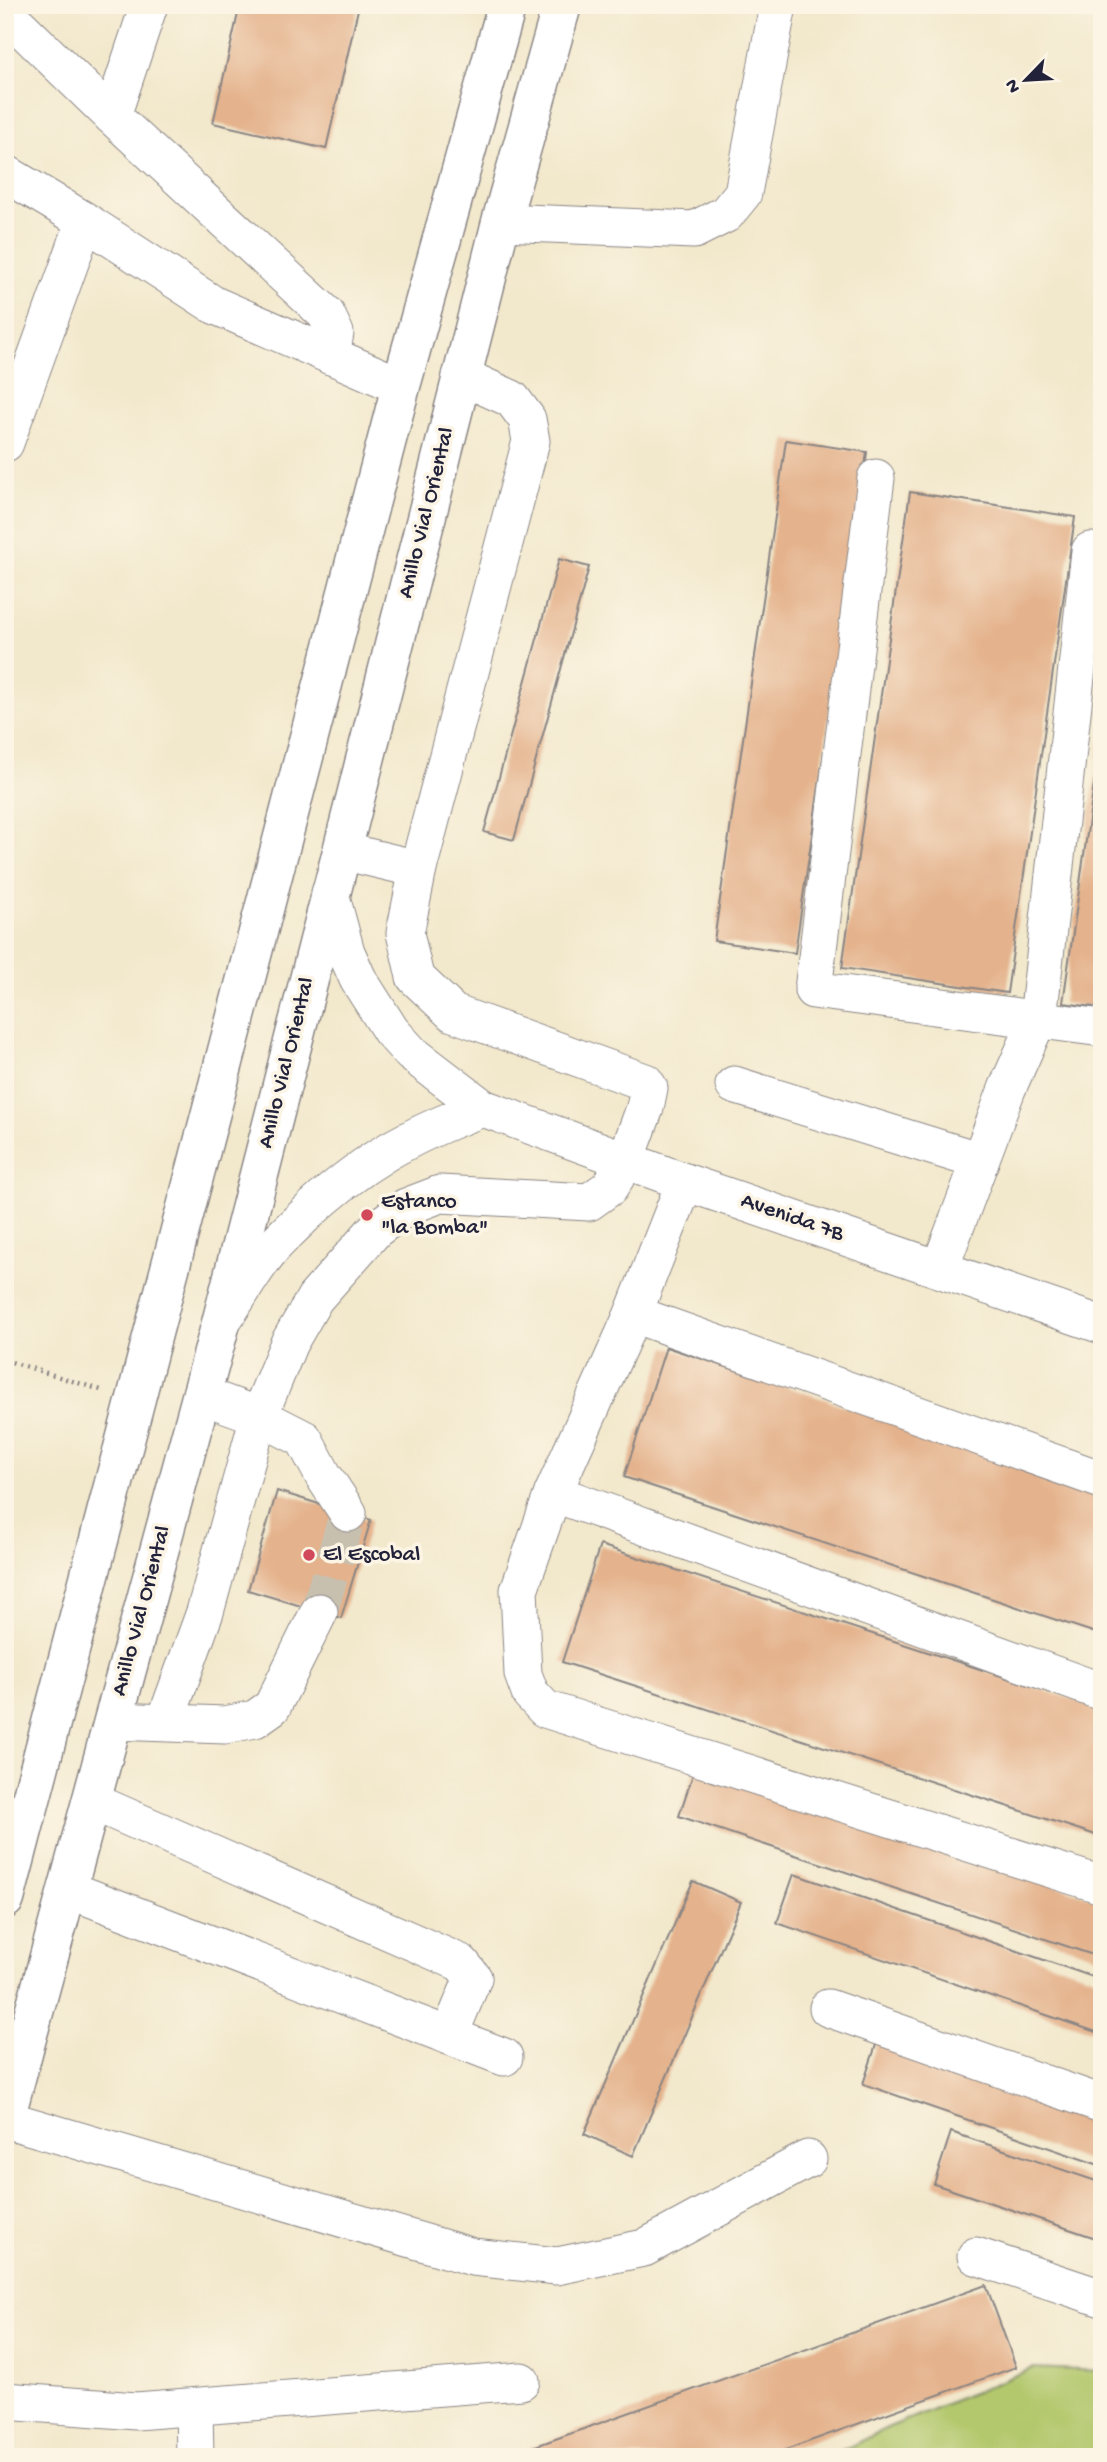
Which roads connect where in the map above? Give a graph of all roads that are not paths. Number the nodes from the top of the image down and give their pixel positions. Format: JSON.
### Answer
{"nodes":[{"id":1,"x":149,"y":5,"type":"edge"},
{"id":2,"x":507,"y":5,"type":"edge"},
{"id":3,"x":562,"y":5,"type":"edge"},
{"id":4,"x":778,"y":5,"type":"edge"},
{"id":5,"x":5,"y":12,"type":"edge"},
{"id":6,"x":112,"y":116,"type":"junction"},
{"id":7,"x":5,"y":173,"type":"edge"},
{"id":8,"x":85,"y":222,"type":"junction"},
{"id":9,"x":500,"y":222,"type":"junction"},
{"id":10,"x":331,"y":356,"type":"junction"},
{"id":11,"x":461,"y":376,"type":"junction"},
{"id":12,"x":401,"y":386,"type":"junction"},
{"id":13,"x":5,"y":443,"type":"edge"},
{"id":14,"x":876,"y":478,"type":"dead end"},
{"id":15,"x":1090,"y":551,"type":"dead end"},
{"id":16,"x":342,"y":851,"type":"junction"},
{"id":17,"x":418,"y":869,"type":"junction"},
{"id":18,"x":330,"y":894,"type":"junction"},
{"id":19,"x":1038,"y":1019,"type":"junction"},
{"id":20,"x":1102,"y":1028,"type":"edge"},
{"id":21,"x":734,"y":1085,"type":"dead end"},
{"id":22,"x":483,"y":1108,"type":"junction"},
{"id":23,"x":626,"y":1160,"type":"junction"},
{"id":24,"x":980,"y":1161,"type":"junction"},
{"id":25,"x":685,"y":1182,"type":"junction"},
{"id":26,"x":940,"y":1268,"type":"junction"},
{"id":27,"x":633,"y":1314,"type":"junction"},
{"id":28,"x":221,"y":1323,"type":"junction"},
{"id":29,"x":1102,"y":1325,"type":"edge"},
{"id":30,"x":201,"y":1395,"type":"junction"},
{"id":31,"x":259,"y":1416,"type":"junction"},
{"id":32,"x":1102,"y":1480,"type":"edge"},
{"id":33,"x":553,"y":1493,"type":"junction"},
{"id":34,"x":348,"y":1513,"type":"dead end"},
{"id":35,"x":318,"y":1612,"type":"tunnel mouth"},
{"id":36,"x":1102,"y":1692,"type":"edge"},
{"id":37,"x":113,"y":1721,"type":"junction"},
{"id":38,"x":165,"y":1722,"type":"junction"},
{"id":39,"x":91,"y":1801,"type":"junction"},
{"id":40,"x":1102,"y":1885,"type":"edge"},
{"id":41,"x":67,"y":1889,"type":"junction"},
{"id":42,"x":5,"y":1899,"type":"edge"},
{"id":43,"x":828,"y":2008,"type":"dead end"},
{"id":44,"x":449,"y":2036,"type":"junction"},
{"id":45,"x":504,"y":2057,"type":"dead end"},
{"id":46,"x":1102,"y":2104,"type":"edge"},
{"id":47,"x":5,"y":2119,"type":"edge"},
{"id":48,"x":808,"y":2159,"type":"dead end"},
{"id":49,"x":976,"y":2256,"type":"dead end"},
{"id":50,"x":1102,"y":2298,"type":"edge"},
{"id":51,"x":520,"y":2381,"type":"dead end"},
{"id":52,"x":5,"y":2401,"type":"edge"},
{"id":53,"x":194,"y":2407,"type":"junction"},
{"id":54,"x":195,"y":2457,"type":"edge"}],
"edges":[{"from":1,"to":6,"type":"street"},
{"from":2,"to":12,"type":"highway"},
{"from":3,"to":9,"type":"highway","name":"Anillo Vial Oriental"},
{"from":4,"to":9,"type":"street"},
{"from":5,"to":6,"type":"street"},
{"from":6,"to":10,"type":"street"},
{"from":7,"to":8,"type":"street"},
{"from":8,"to":10,"type":"street"},
{"from":8,"to":13,"type":"street"},
{"from":9,"to":11,"type":"highway","name":"Anillo Vial Oriental"},
{"from":10,"to":12,"type":"street"},
{"from":11,"to":16,"type":"highway","name":"Anillo Vial Oriental"},
{"from":11,"to":17,"type":"street"},
{"from":12,"to":42,"type":"highway"},
{"from":14,"to":19,"type":"street"},
{"from":15,"to":19,"type":"street"},
{"from":16,"to":17,"type":"street"},
{"from":16,"to":18,"type":"highway","name":"Anillo Vial Oriental"},
{"from":17,"to":23,"type":"street"},
{"from":18,"to":22,"type":"street","name":"Avenida 7B"},
{"from":18,"to":28,"type":"highway","name":"Anillo Vial Oriental"},
{"from":19,"to":20,"type":"street"},
{"from":19,"to":24,"type":"street"},
{"from":21,"to":24,"type":"street"},
{"from":22,"to":23,"type":"street","name":"Avenida 7B"},
{"from":22,"to":28,"type":"street"},
{"from":23,"to":25,"type":"street","name":"Avenida 7B"},
{"from":23,"to":31,"type":"street"},
{"from":24,"to":26,"type":"street"},
{"from":25,"to":26,"type":"street","name":"Avenida 7B"},
{"from":25,"to":27,"type":"street"},
{"from":26,"to":29,"type":"street","name":"Avenida 7B"},
{"from":27,"to":32,"type":"street"},
{"from":27,"to":33,"type":"street"},
{"from":28,"to":30,"type":"highway","name":"Anillo Vial Oriental"},
{"from":30,"to":31,"type":"street"},
{"from":30,"to":37,"type":"highway","name":"Anillo Vial Oriental"},
{"from":31,"to":34,"type":"street"},
{"from":31,"to":38,"type":"street"},
{"from":33,"to":36,"type":"street"},
{"from":33,"to":40,"type":"street"},
{"from":35,"to":38,"type":"street"},
{"from":37,"to":38,"type":"street"},
{"from":37,"to":39,"type":"highway","name":"Anillo Vial Oriental"},
{"from":39,"to":41,"type":"highway","name":"Anillo Vial Oriental"},
{"from":39,"to":44,"type":"street"},
{"from":41,"to":44,"type":"street"},
{"from":41,"to":47,"type":"highway","name":"Anillo Vial Oriental"},
{"from":43,"to":46,"type":"street"},
{"from":44,"to":45,"type":"street"},
{"from":47,"to":48,"type":"street"},
{"from":49,"to":50,"type":"street"},
{"from":51,"to":53,"type":"street"},
{"from":52,"to":53,"type":"street"},
{"from":53,"to":54,"type":"street"}]}
